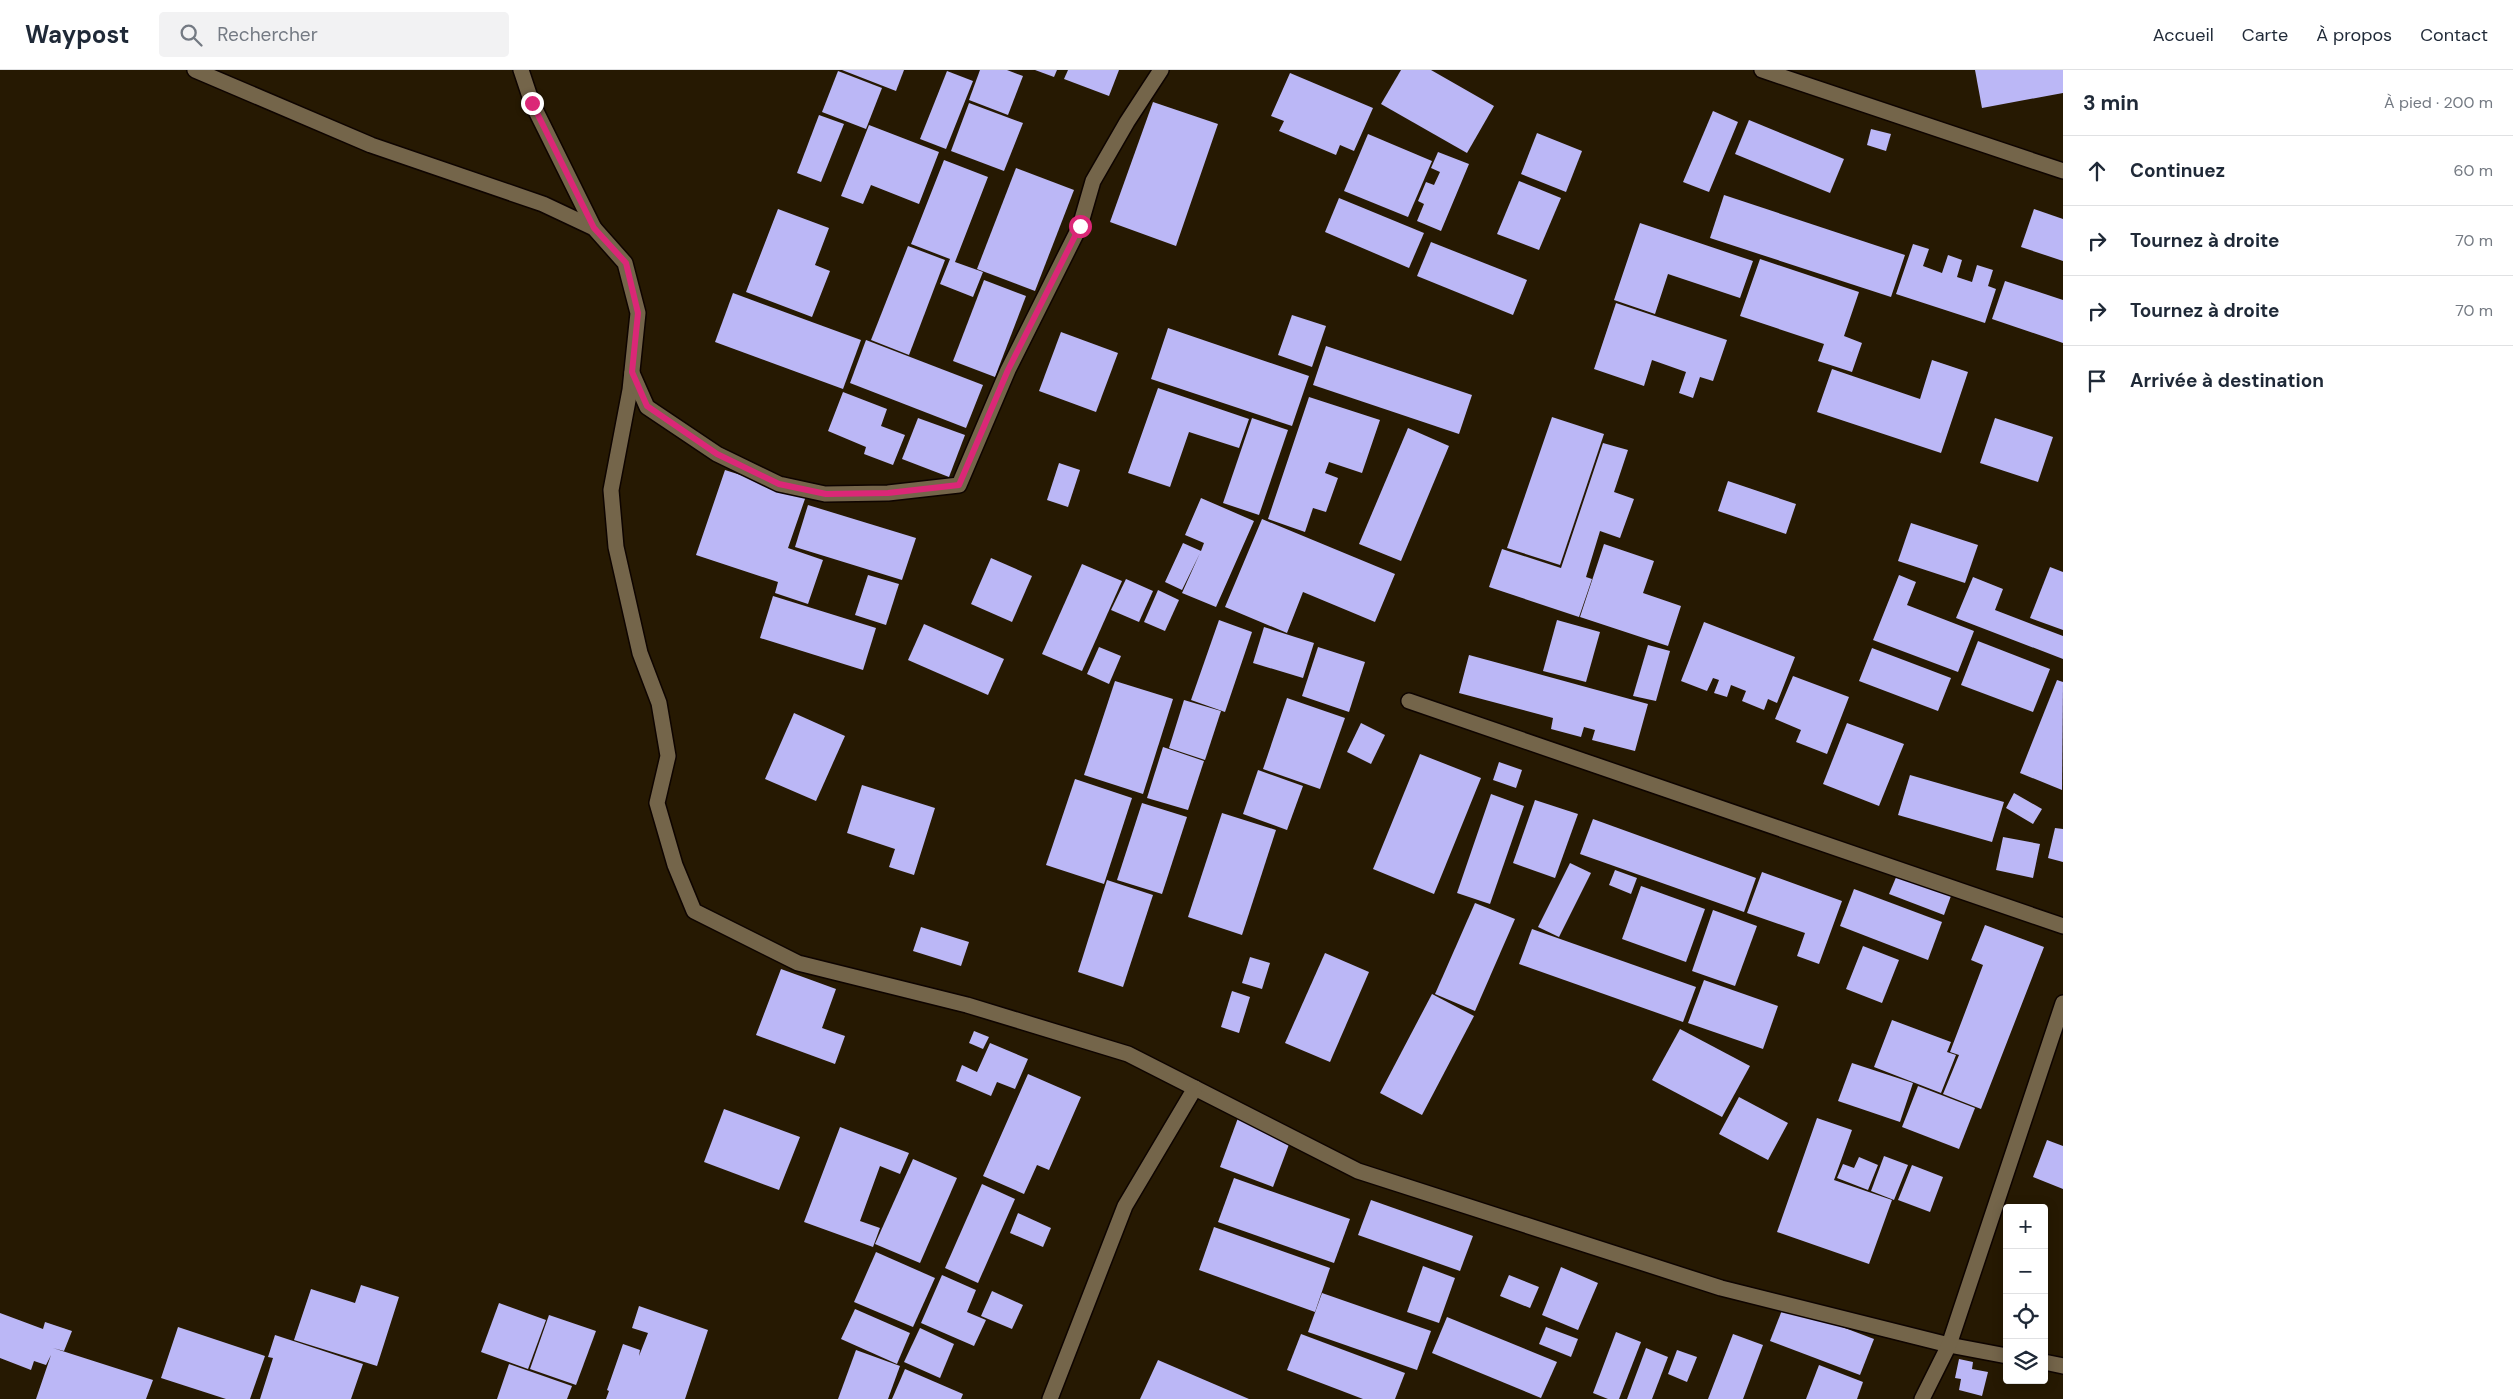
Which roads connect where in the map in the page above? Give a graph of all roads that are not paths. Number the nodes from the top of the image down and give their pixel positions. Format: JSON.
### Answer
{"nodes":[{"id":1,"x":194,"y":70,"type":"edge"},
{"id":2,"x":521,"y":70,"type":"edge"},
{"id":3,"x":1161,"y":70,"type":"edge"},
{"id":4,"x":1762,"y":70,"type":"edge"},
{"id":5,"x":2063,"y":172,"type":"edge"},
{"id":6,"x":594,"y":228,"type":"junction"},
{"id":7,"x":632,"y":372,"type":"junction"},
{"id":8,"x":1410,"y":702,"type":"dead end"},
{"id":9,"x":2063,"y":926,"type":"edge"},
{"id":10,"x":2063,"y":1003,"type":"edge"},
{"id":11,"x":1195,"y":1088,"type":"junction"},
{"id":12,"x":1949,"y":1346,"type":"junction"},
{"id":13,"x":2003,"y":1355,"type":"edge"},
{"id":14,"x":2048,"y":1363,"type":"edge"},
{"id":15,"x":2063,"y":1366,"type":"edge"},
{"id":16,"x":1050,"y":1399,"type":"edge"},
{"id":17,"x":1922,"y":1399,"type":"edge"}],
"edges":[{"from":1,"to":6,"type":"street"},
{"from":2,"to":6,"type":"street"},
{"from":3,"to":7,"type":"street"},
{"from":4,"to":5,"type":"street"},
{"from":6,"to":7,"type":"street"},
{"from":7,"to":11,"type":"street"},
{"from":8,"to":9,"type":"street"},
{"from":10,"to":12,"type":"street"},
{"from":11,"to":12,"type":"street"},
{"from":11,"to":16,"type":"street"},
{"from":12,"to":13,"type":"street"},
{"from":12,"to":17,"type":"street"},
{"from":14,"to":15,"type":"street"}]}
